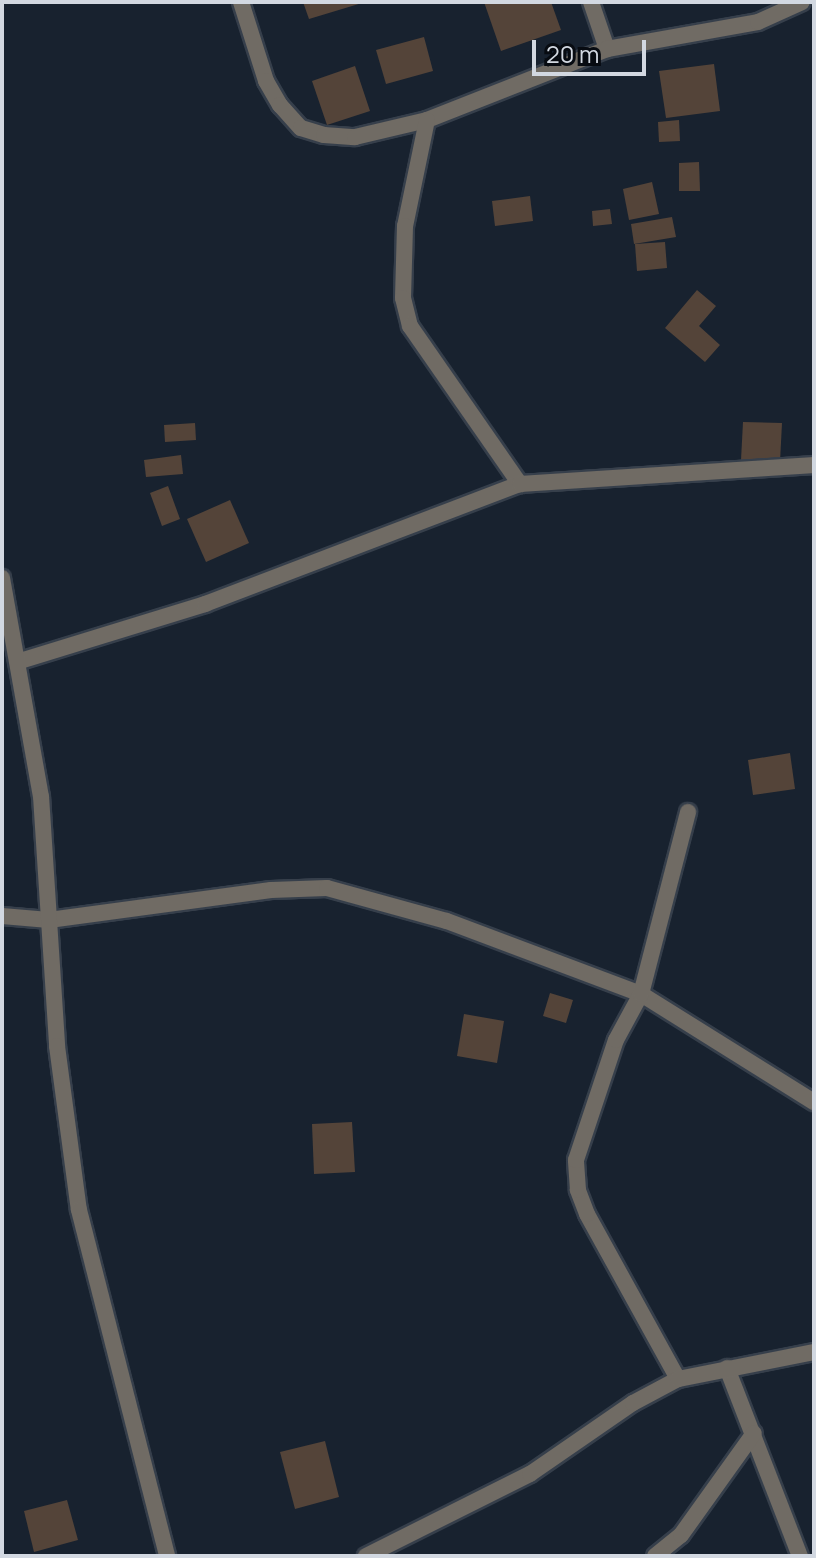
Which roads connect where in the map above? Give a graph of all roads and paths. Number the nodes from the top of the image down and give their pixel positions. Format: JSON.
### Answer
{"nodes":[{"id":1,"x":241,"y":2,"type":"edge"},
{"id":2,"x":591,"y":2,"type":"edge"},
{"id":3,"x":802,"y":2,"type":"edge"},
{"id":4,"x":607,"y":49,"type":"junction"},
{"id":5,"x":427,"y":120,"type":"junction"},
{"id":6,"x":814,"y":465,"type":"edge"},
{"id":7,"x":520,"y":484,"type":"junction"},
{"id":8,"x":2,"y":578,"type":"edge"},
{"id":9,"x":20,"y":661,"type":"junction"},
{"id":10,"x":688,"y":812,"type":"dead end"},
{"id":11,"x":2,"y":916,"type":"edge"},
{"id":12,"x":49,"y":920,"type":"junction"},
{"id":13,"x":641,"y":994,"type":"junction"},
{"id":14,"x":814,"y":1102,"type":"edge"},
{"id":15,"x":814,"y":1352,"type":"edge"},
{"id":16,"x":727,"y":1368,"type":"junction"},
{"id":17,"x":678,"y":1379,"type":"junction"},
{"id":18,"x":754,"y":1433,"type":"junction"},
{"id":19,"x":167,"y":1556,"type":"edge"},
{"id":20,"x":366,"y":1556,"type":"edge"},
{"id":21,"x":655,"y":1556,"type":"edge"},
{"id":22,"x":800,"y":1556,"type":"edge"}],
"edges":[{"from":1,"to":5,"type":"street"},
{"from":2,"to":4,"type":"street"},
{"from":3,"to":4,"type":"street"},
{"from":4,"to":5,"type":"street"},
{"from":5,"to":7,"type":"street"},
{"from":6,"to":7,"type":"street"},
{"from":7,"to":9,"type":"street"},
{"from":8,"to":9,"type":"street"},
{"from":9,"to":12,"type":"street"},
{"from":10,"to":13,"type":"street"},
{"from":11,"to":12,"type":"street"},
{"from":12,"to":13,"type":"street"},
{"from":12,"to":19,"type":"street"},
{"from":13,"to":14,"type":"street"},
{"from":13,"to":17,"type":"street"},
{"from":15,"to":16,"type":"street"},
{"from":16,"to":17,"type":"street"},
{"from":16,"to":18,"type":"street"},
{"from":17,"to":20,"type":"street"},
{"from":18,"to":21,"type":"street"},
{"from":18,"to":22,"type":"street"}]}
